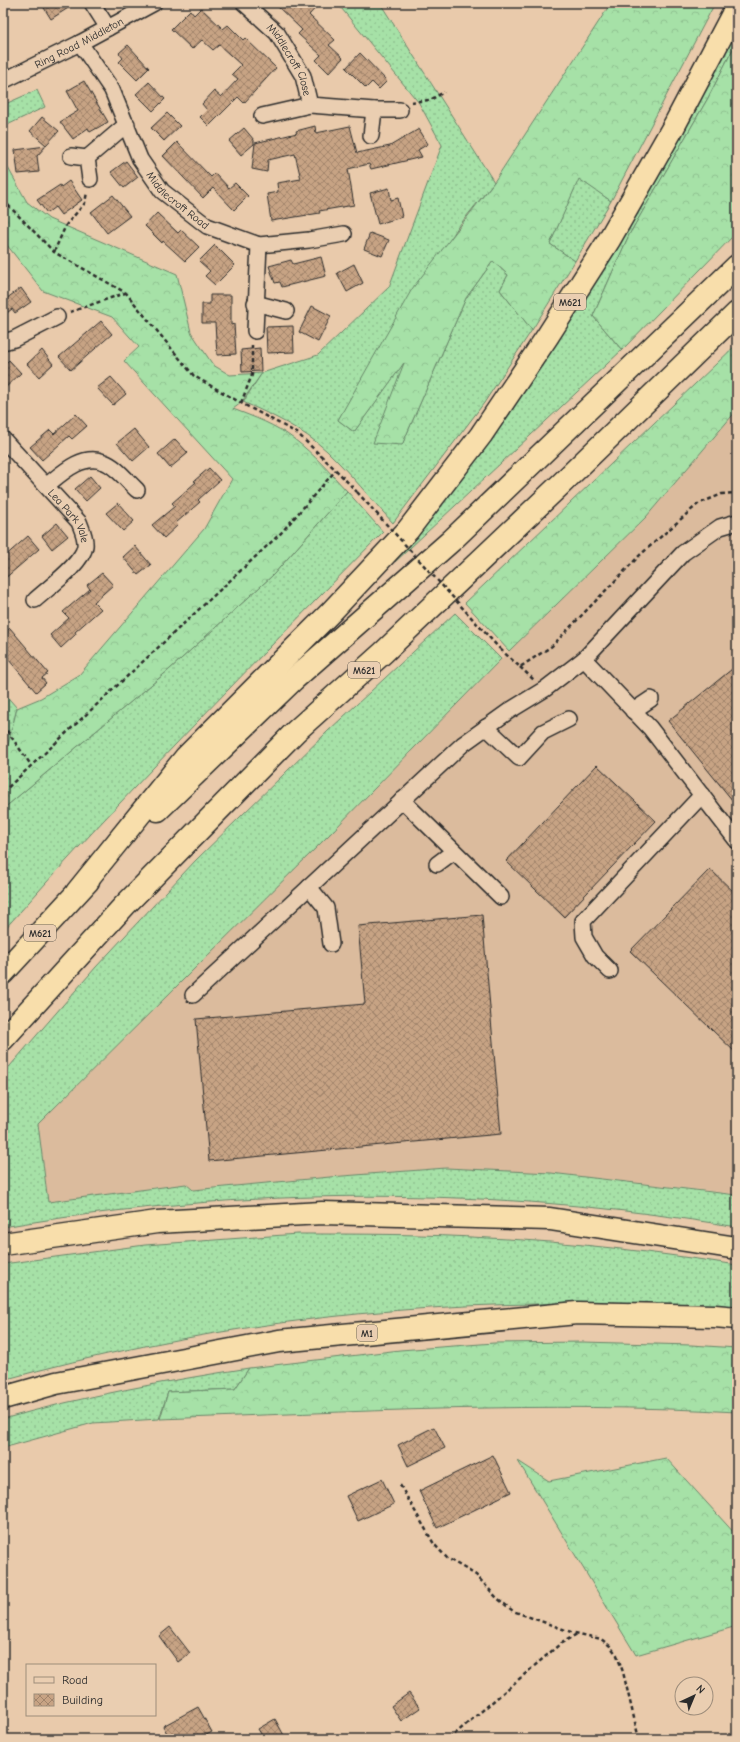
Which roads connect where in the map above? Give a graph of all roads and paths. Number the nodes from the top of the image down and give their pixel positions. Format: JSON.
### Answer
{"nodes":[{"id":1,"x":92,"y":3,"type":"edge"},
{"id":2,"x":154,"y":3,"type":"edge"},
{"id":3,"x":244,"y":3,"type":"edge"},
{"id":4,"x":737,"y":6,"type":"edge"},
{"id":5,"x":108,"y":28,"type":"junction"},
{"id":6,"x":80,"y":43,"type":"junction"},
{"id":7,"x":3,"y":81,"type":"edge"},
{"id":8,"x":444,"y":92,"type":"dead end"},
{"id":9,"x":310,"y":105,"type":"junction"},
{"id":10,"x":374,"y":110,"type":"junction"},
{"id":11,"x":400,"y":110,"type":"joint"},
{"id":12,"x":262,"y":116,"type":"dead end"},
{"id":13,"x":127,"y":124,"type":"junction"},
{"id":14,"x":371,"y":136,"type":"dead end"},
{"id":15,"x":71,"y":156,"type":"dead end"},
{"id":16,"x":87,"y":158,"type":"junction"},
{"id":17,"x":90,"y":179,"type":"joint"},
{"id":18,"x":3,"y":200,"type":"edge"},
{"id":19,"x":344,"y":234,"type":"dead end"},
{"id":20,"x":259,"y":245,"type":"junction"},
{"id":21,"x":54,"y":252,"type":"junction"},
{"id":22,"x":737,"y":266,"type":"edge"},
{"id":23,"x":126,"y":293,"type":"junction"},
{"id":24,"x":255,"y":303,"type":"junction"},
{"id":25,"x":286,"y":311,"type":"dead end"},
{"id":26,"x":737,"y":313,"type":"edge"},
{"id":27,"x":57,"y":317,"type":"joint"},
{"id":28,"x":255,"y":331,"type":"joint"},
{"id":29,"x":3,"y":342,"type":"edge"},
{"id":30,"x":240,"y":403,"type":"junction"},
{"id":31,"x":3,"y":439,"type":"edge"},
{"id":32,"x":336,"y":470,"type":"junction"},
{"id":33,"x":46,"y":486,"type":"junction"},
{"id":34,"x":137,"y":490,"type":"dead end"},
{"id":35,"x":737,"y":493,"type":"edge"},
{"id":36,"x":737,"y":522,"type":"edge"},
{"id":37,"x":35,"y":600,"type":"dead end"},
{"id":38,"x":584,"y":659,"type":"junction"},
{"id":39,"x":651,"y":699,"type":"dead end"},
{"id":40,"x":633,"y":711,"type":"junction"},
{"id":41,"x":569,"y":719,"type":"dead end"},
{"id":42,"x":3,"y":725,"type":"edge"},
{"id":43,"x":486,"y":727,"type":"junction"},
{"id":44,"x":32,"y":765,"type":"junction"},
{"id":45,"x":3,"y":792,"type":"edge"},
{"id":46,"x":702,"y":795,"type":"junction"},
{"id":47,"x":402,"y":800,"type":"junction"},
{"id":48,"x":737,"y":841,"type":"edge"},
{"id":49,"x":454,"y":852,"type":"junction"},
{"id":50,"x":437,"y":864,"type":"dead end"},
{"id":51,"x":309,"y":887,"type":"junction"},
{"id":52,"x":77,"y":892,"type":"junction"},
{"id":53,"x":501,"y":897,"type":"dead end"},
{"id":54,"x":331,"y":944,"type":"dead end"},
{"id":55,"x":610,"y":971,"type":"dead end"},
{"id":56,"x":3,"y":973,"type":"edge"},
{"id":57,"x":194,"y":995,"type":"dead end"},
{"id":58,"x":3,"y":1039,"type":"edge"},
{"id":59,"x":3,"y":1244,"type":"edge"},
{"id":60,"x":737,"y":1248,"type":"edge"},
{"id":61,"x":737,"y":1318,"type":"edge"},
{"id":62,"x":3,"y":1398,"type":"edge"},
{"id":63,"x":400,"y":1485,"type":"dead end"},
{"id":64,"x":577,"y":1634,"type":"junction"},
{"id":65,"x":449,"y":1739,"type":"edge"},
{"id":66,"x":639,"y":1739,"type":"edge"}],
"edges":[{"from":1,"to":5,"type":"street"},
{"from":2,"to":5,"type":"street","name":"Ring Road Middleton"},
{"from":3,"to":9,"type":"street","name":"Middlecroft Close"},
{"from":4,"to":52,"type":"highway","number":"M621"},
{"from":5,"to":6,"type":"street","name":"Ring Road Middleton"},
{"from":6,"to":7,"type":"street","name":"Ring Road Middleton"},
{"from":6,"to":13,"type":"street","name":"Middlecroft Road"},
{"from":8,"to":11,"type":"path"},
{"from":9,"to":10,"type":"street","name":"Middlecroft Close"},
{"from":9,"to":12,"type":"street","name":"Middlecroft Close"},
{"from":10,"to":11,"type":"street","name":"Middlecroft Close"},
{"from":10,"to":14,"type":"street"},
{"from":13,"to":16,"type":"street"},
{"from":13,"to":20,"type":"street","name":"Middlecroft Road"},
{"from":15,"to":16,"type":"street"},
{"from":16,"to":17,"type":"street"},
{"from":17,"to":21,"type":"path"},
{"from":18,"to":21,"type":"path"},
{"from":19,"to":20,"type":"street","name":"Middlecroft Road"},
{"from":20,"to":24,"type":"street"},
{"from":21,"to":23,"type":"path"},
{"from":22,"to":52,"type":"highway","number":"M621"},
{"from":23,"to":27,"type":"path"},
{"from":23,"to":30,"type":"path"},
{"from":24,"to":25,"type":"street"},
{"from":24,"to":28,"type":"street"},
{"from":26,"to":58,"type":"highway","number":"M621"},
{"from":27,"to":29,"type":"street"},
{"from":28,"to":30,"type":"path"},
{"from":30,"to":32,"type":"path"},
{"from":31,"to":33,"type":"street","name":"Lea Park Vale"},
{"from":32,"to":35,"type":"path","bridge":true},
{"from":32,"to":44,"type":"path"},
{"from":33,"to":34,"type":"street"},
{"from":33,"to":37,"type":"street","name":"Lea Park Vale"},
{"from":36,"to":38,"type":"street"},
{"from":38,"to":40,"type":"street"},
{"from":38,"to":43,"type":"street"},
{"from":39,"to":40,"type":"street"},
{"from":40,"to":46,"type":"street"},
{"from":41,"to":43,"type":"street"},
{"from":42,"to":44,"type":"path"},
{"from":43,"to":47,"type":"street"},
{"from":44,"to":45,"type":"path"},
{"from":46,"to":48,"type":"street"},
{"from":46,"to":55,"type":"street"},
{"from":47,"to":49,"type":"street"},
{"from":47,"to":51,"type":"street"},
{"from":49,"to":50,"type":"street"},
{"from":49,"to":53,"type":"street"},
{"from":51,"to":54,"type":"street"},
{"from":51,"to":57,"type":"street"},
{"from":52,"to":56,"type":"highway","number":"M621"},
{"from":59,"to":60,"type":"highway"},
{"from":61,"to":62,"type":"highway","number":"M1"},
{"from":63,"to":64,"type":"path"},
{"from":64,"to":65,"type":"path"},
{"from":64,"to":66,"type":"path"}]}
